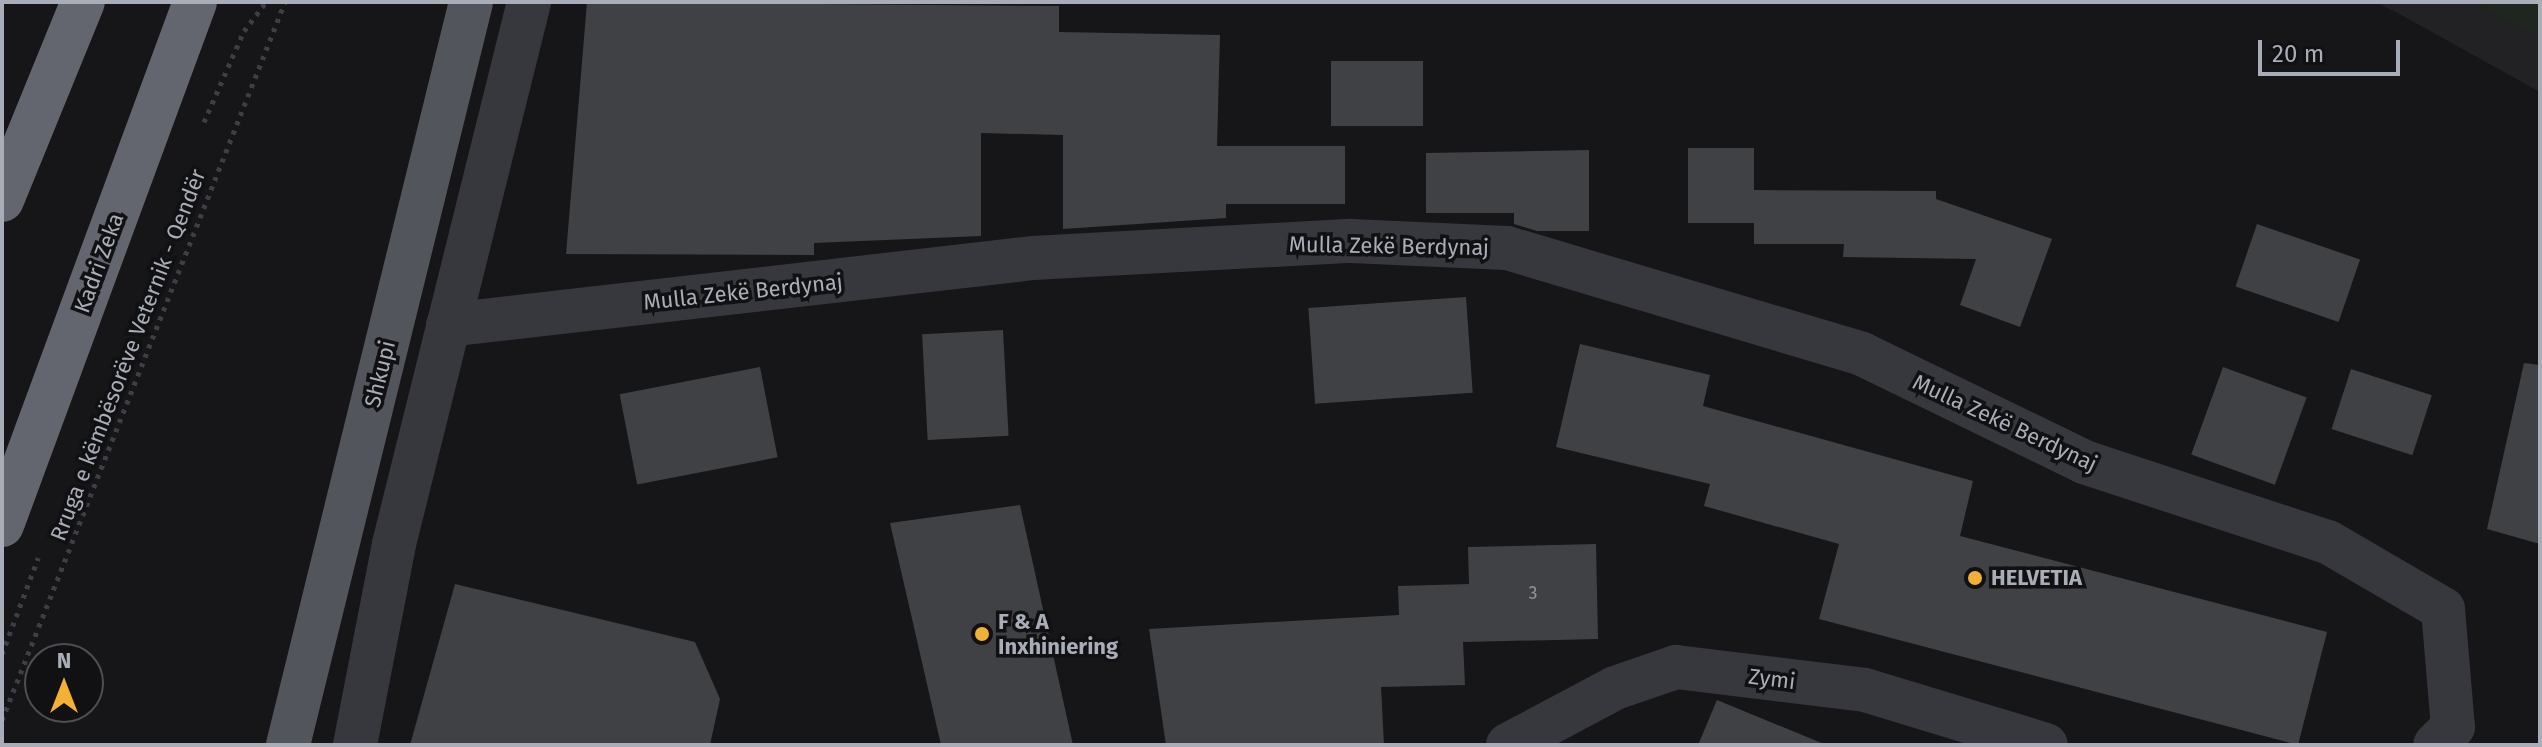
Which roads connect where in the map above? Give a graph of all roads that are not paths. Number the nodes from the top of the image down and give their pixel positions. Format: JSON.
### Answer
{"nodes":[{"id":1,"x":83,"y":2,"type":"edge"},
{"id":2,"x":195,"y":2,"type":"edge"},
{"id":3,"x":471,"y":2,"type":"edge"},
{"id":4,"x":529,"y":2,"type":"edge"},
{"id":5,"x":2,"y":200,"type":"edge"},
{"id":6,"x":448,"y":325,"type":"junction"},
{"id":7,"x":2,"y":525,"type":"edge"},
{"id":8,"x":288,"y":745,"type":"edge"},
{"id":9,"x":355,"y":745,"type":"edge"},
{"id":10,"x":1508,"y":745,"type":"edge"},
{"id":11,"x":2046,"y":745,"type":"edge"},
{"id":12,"x":2435,"y":745,"type":"edge"}],
"edges":[{"from":1,"to":5,"type":"highway"},
{"from":2,"to":7,"type":"highway","name":"Kadri Zeka"},
{"from":3,"to":8,"type":"main road","name":"Shkupi"},
{"from":4,"to":6,"type":"street"},
{"from":6,"to":9,"type":"street"},
{"from":6,"to":12,"type":"street","name":"Mulla Zekë Berdynaj"},
{"from":10,"to":11,"type":"street","name":"Zymi"}]}
